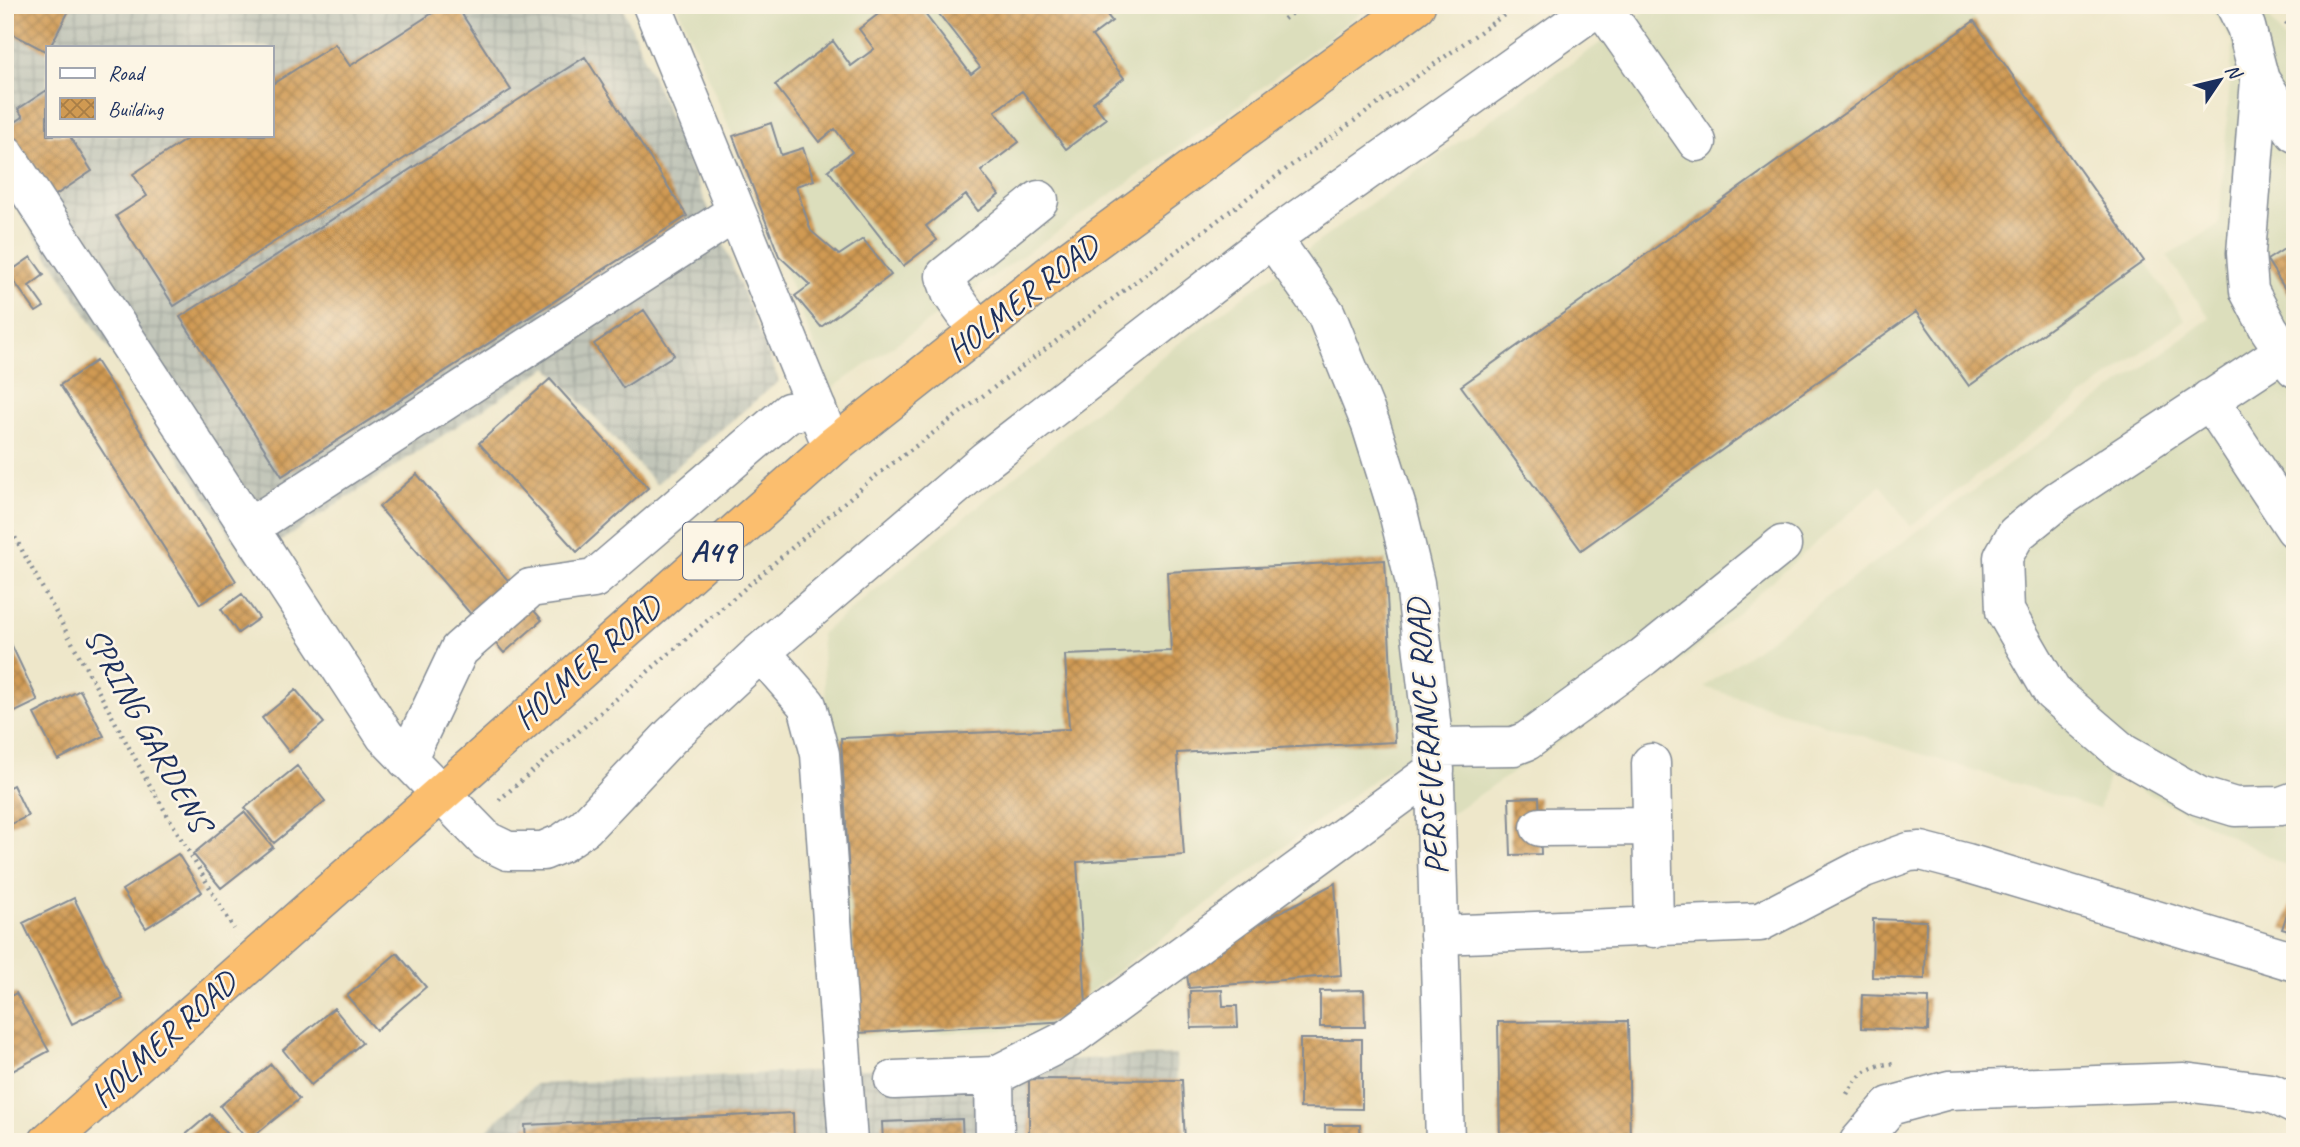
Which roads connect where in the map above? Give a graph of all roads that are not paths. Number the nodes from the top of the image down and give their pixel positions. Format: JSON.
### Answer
{"nodes":[{"id":1,"x":652,"y":5,"type":"edge"},
{"id":2,"x":1416,"y":5,"type":"edge"},
{"id":3,"x":1600,"y":5,"type":"edge"},
{"id":4,"x":2235,"y":5,"type":"edge"},
{"id":5,"x":2260,"y":80,"type":"junction"},
{"id":6,"x":2295,"y":133,"type":"edge"},
{"id":7,"x":1697,"y":142,"type":"dead end"},
{"id":8,"x":5,"y":154,"type":"edge"},
{"id":9,"x":1039,"y":200,"type":"dead end"},
{"id":10,"x":736,"y":212,"type":"junction"},
{"id":11,"x":1272,"y":238,"type":"junction"},
{"id":12,"x":978,"y":331,"type":"junction"},
{"id":13,"x":2289,"y":359,"type":"edge"},
{"id":14,"x":2209,"y":399,"type":"junction"},
{"id":15,"x":817,"y":409,"type":"junction"},
{"id":16,"x":832,"y":447,"type":"junction"},
{"id":17,"x":250,"y":527,"type":"junction"},
{"id":18,"x":2295,"y":529,"type":"edge"},
{"id":19,"x":1782,"y":545,"type":"dead end"},
{"id":20,"x":761,"y":652,"type":"junction"},
{"id":21,"x":1435,"y":759,"type":"junction"},
{"id":22,"x":407,"y":760,"type":"junction"},
{"id":23,"x":1651,"y":763,"type":"dead end"},
{"id":24,"x":440,"y":792,"type":"junction"},
{"id":25,"x":2295,"y":801,"type":"edge"},
{"id":26,"x":1652,"y":826,"type":"junction"},
{"id":27,"x":1540,"y":827,"type":"dead end"},
{"id":28,"x":1654,"y":928,"type":"junction"},
{"id":29,"x":1439,"y":936,"type":"junction"},
{"id":30,"x":2295,"y":962,"type":"edge"},
{"id":31,"x":994,"y":1076,"type":"junction"},
{"id":32,"x":894,"y":1080,"type":"dead end"},
{"id":33,"x":2295,"y":1105,"type":"edge"},
{"id":34,"x":48,"y":1142,"type":"edge"},
{"id":35,"x":848,"y":1142,"type":"edge"},
{"id":36,"x":995,"y":1142,"type":"edge"},
{"id":37,"x":1445,"y":1142,"type":"edge"},
{"id":38,"x":1859,"y":1142,"type":"edge"}],
"edges":[{"from":1,"to":10,"type":"street"},
{"from":2,"to":12,"type":"highway","name":"HOLMER ROAD","number":"A49"},
{"from":3,"to":7,"type":"street"},
{"from":3,"to":11,"type":"street"},
{"from":4,"to":5,"type":"street"},
{"from":5,"to":6,"type":"street"},
{"from":5,"to":13,"type":"street"},
{"from":8,"to":17,"type":"street"},
{"from":9,"to":12,"type":"street"},
{"from":10,"to":15,"type":"street"},
{"from":10,"to":17,"type":"street"},
{"from":11,"to":20,"type":"street"},
{"from":11,"to":21,"type":"street","name":"PERSEVERANCE ROAD"},
{"from":12,"to":16,"type":"highway","name":"HOLMER ROAD","number":"A49"},
{"from":13,"to":14,"type":"street"},
{"from":14,"to":18,"type":"street"},
{"from":14,"to":25,"type":"street"},
{"from":15,"to":16,"type":"street"},
{"from":15,"to":22,"type":"street"},
{"from":16,"to":24,"type":"highway","name":"HOLMER ROAD","number":"A49"},
{"from":17,"to":22,"type":"street"},
{"from":19,"to":21,"type":"street"},
{"from":20,"to":24,"type":"street"},
{"from":20,"to":35,"type":"street"},
{"from":21,"to":29,"type":"street","name":"PERSEVERANCE ROAD"},
{"from":21,"to":31,"type":"street"},
{"from":22,"to":24,"type":"street"},
{"from":23,"to":26,"type":"street"},
{"from":24,"to":34,"type":"highway","name":"HOLMER ROAD","number":"A49"},
{"from":26,"to":27,"type":"street"},
{"from":26,"to":28,"type":"street"},
{"from":28,"to":29,"type":"street"},
{"from":28,"to":30,"type":"street"},
{"from":29,"to":37,"type":"street","name":"PERSEVERANCE ROAD"},
{"from":31,"to":32,"type":"street"},
{"from":31,"to":36,"type":"street"},
{"from":33,"to":38,"type":"street"}]}
